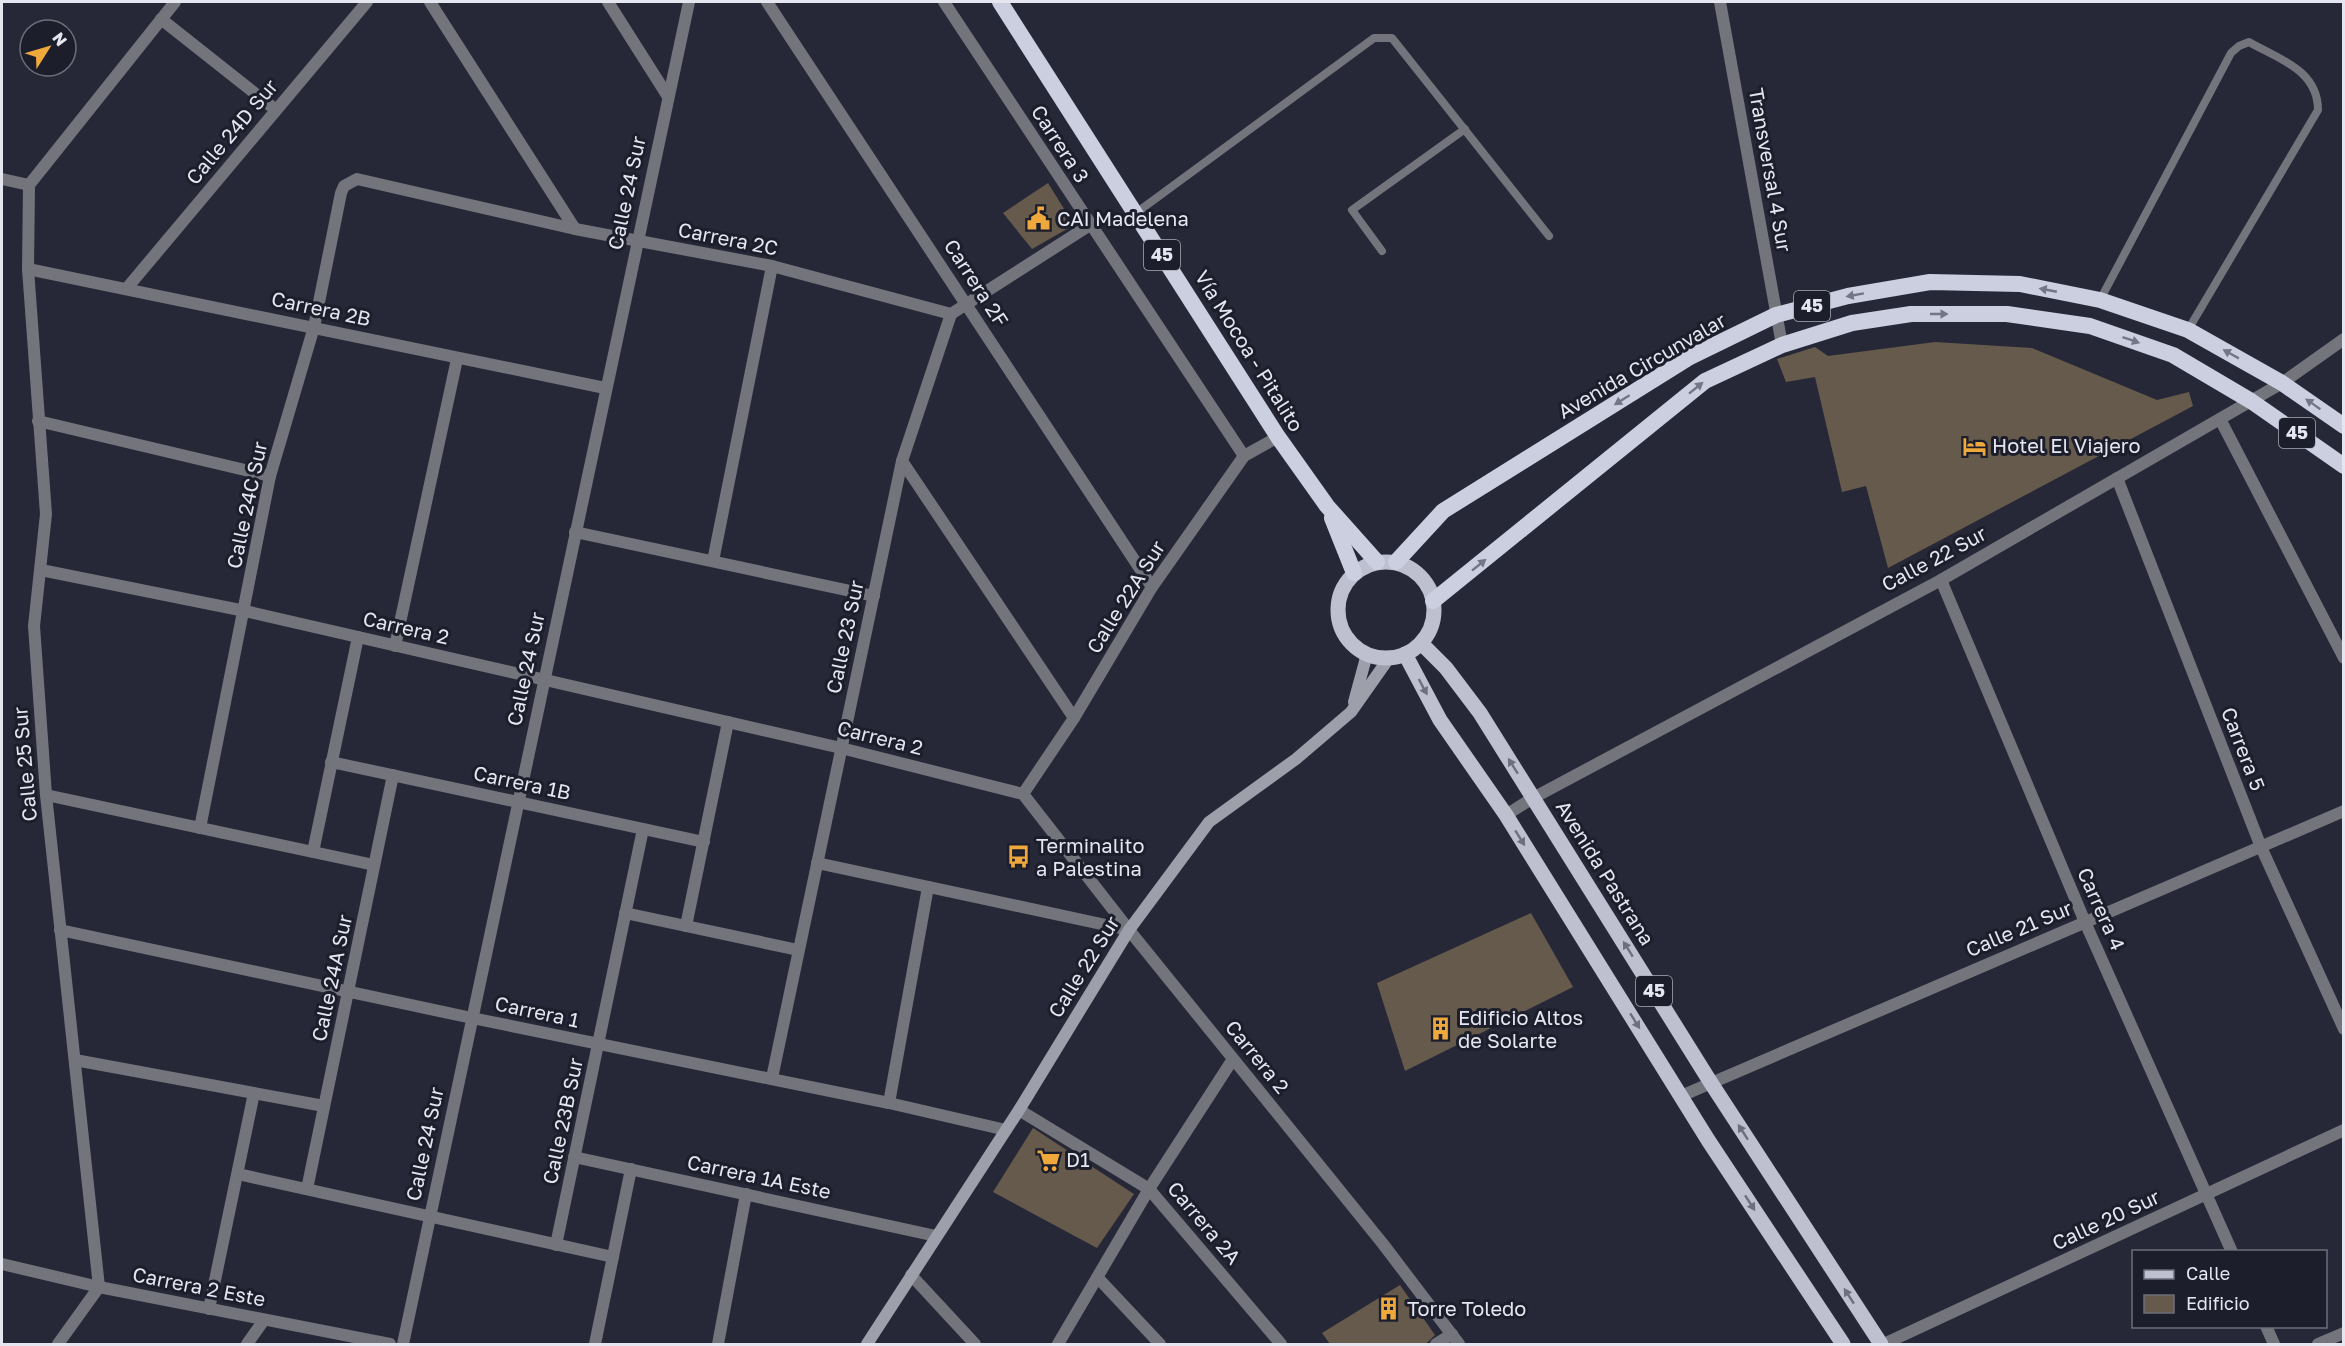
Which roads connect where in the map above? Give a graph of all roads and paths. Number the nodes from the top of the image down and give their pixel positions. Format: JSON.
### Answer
{"nodes":[{"id":1,"x":176,"y":2,"type":"edge"},
{"id":2,"x":367,"y":2,"type":"edge"},
{"id":3,"x":430,"y":2,"type":"edge"},
{"id":4,"x":608,"y":2,"type":"edge"},
{"id":5,"x":689,"y":2,"type":"edge"},
{"id":6,"x":767,"y":2,"type":"edge"},
{"id":7,"x":944,"y":2,"type":"edge"},
{"id":8,"x":1000,"y":2,"type":"edge"},
{"id":9,"x":1720,"y":2,"type":"edge"},
{"id":10,"x":161,"y":19,"type":"junction"},
{"id":11,"x":667,"y":95,"type":"junction"},
{"id":12,"x":276,"y":110,"type":"junction"},
{"id":13,"x":1465,"y":129,"type":"junction"},
{"id":14,"x":2,"y":179,"type":"edge"},
{"id":15,"x":29,"y":185,"type":"junction"},
{"id":16,"x":341,"y":193,"type":"joint"},
{"id":17,"x":1136,"y":213,"type":"junction"},
{"id":18,"x":1090,"y":225,"type":"junction"},
{"id":19,"x":575,"y":229,"type":"junction"},
{"id":20,"x":1549,"y":236,"type":"dead end"},
{"id":21,"x":637,"y":242,"type":"junction"},
{"id":22,"x":1382,"y":251,"type":"dead end"},
{"id":23,"x":772,"y":266,"type":"junction"},
{"id":24,"x":28,"y":269,"type":"junction"},
{"id":25,"x":127,"y":288,"type":"junction"},
{"id":26,"x":2100,"y":300,"type":"junction"},
{"id":27,"x":967,"y":304,"type":"junction"},
{"id":28,"x":951,"y":314,"type":"junction"},
{"id":29,"x":1776,"y":315,"type":"junction"},
{"id":30,"x":314,"y":327,"type":"junction"},
{"id":31,"x":2188,"y":330,"type":"junction"},
{"id":32,"x":2343,"y":339,"type":"edge"},
{"id":33,"x":1782,"y":345,"type":"junction"},
{"id":34,"x":457,"y":359,"type":"junction"},
{"id":35,"x":2282,"y":383,"type":"junction"},
{"id":36,"x":605,"y":388,"type":"junction"},
{"id":37,"x":2251,"y":401,"type":"junction"},
{"id":38,"x":2220,"y":419,"type":"junction"},
{"id":39,"x":38,"y":421,"type":"junction"},
{"id":40,"x":2343,"y":426,"type":"edge"},
{"id":41,"x":1278,"y":437,"type":"junction"},
{"id":42,"x":1245,"y":456,"type":"junction"},
{"id":43,"x":902,"y":461,"type":"junction"},
{"id":44,"x":2343,"y":466,"type":"edge"},
{"id":45,"x":270,"y":476,"type":"junction"},
{"id":46,"x":2117,"y":478,"type":"junction"},
{"id":47,"x":1327,"y":506,"type":"junction"},
{"id":48,"x":575,"y":532,"type":"junction"},
{"id":49,"x":713,"y":561,"type":"junction"},
{"id":50,"x":1377,"y":562,"type":"junction"},
{"id":51,"x":1396,"y":562,"type":"junction"},
{"id":52,"x":41,"y":570,"type":"junction"},
{"id":53,"x":1354,"y":573,"type":"junction"},
{"id":54,"x":1941,"y":580,"type":"junction"},
{"id":55,"x":1152,"y":587,"type":"junction"},
{"id":56,"x":873,"y":596,"type":"junction"},
{"id":57,"x":1433,"y":601,"type":"junction"},
{"id":58,"x":245,"y":611,"type":"junction"},
{"id":59,"x":358,"y":637,"type":"junction"},
{"id":60,"x":1421,"y":643,"type":"junction"},
{"id":61,"x":395,"y":646,"type":"junction"},
{"id":62,"x":1367,"y":654,"type":"junction"},
{"id":63,"x":1406,"y":654,"type":"junction"},
{"id":64,"x":1389,"y":658,"type":"junction"},
{"id":65,"x":2343,"y":658,"type":"edge"},
{"id":66,"x":544,"y":680,"type":"junction"},
{"id":67,"x":1351,"y":712,"type":"junction"},
{"id":68,"x":1074,"y":718,"type":"junction"},
{"id":69,"x":728,"y":722,"type":"junction"},
{"id":70,"x":841,"y":748,"type":"junction"},
{"id":71,"x":331,"y":762,"type":"junction"},
{"id":72,"x":393,"y":775,"type":"junction"},
{"id":73,"x":1023,"y":794,"type":"junction"},
{"id":74,"x":46,"y":795,"type":"junction"},
{"id":75,"x":1533,"y":798,"type":"junction"},
{"id":76,"x":517,"y":802,"type":"junction"},
{"id":77,"x":2343,"y":811,"type":"edge"},
{"id":78,"x":1506,"y":815,"type":"junction"},
{"id":79,"x":200,"y":828,"type":"junction"},
{"id":80,"x":643,"y":829,"type":"junction"},
{"id":81,"x":704,"y":842,"type":"junction"},
{"id":82,"x":2260,"y":847,"type":"junction"},
{"id":83,"x":313,"y":852,"type":"junction"},
{"id":84,"x":817,"y":863,"type":"junction"},
{"id":85,"x":374,"y":865,"type":"junction"},
{"id":86,"x":928,"y":887,"type":"junction"},
{"id":87,"x":625,"y":913,"type":"junction"},
{"id":88,"x":2085,"y":922,"type":"junction"},
{"id":89,"x":686,"y":926,"type":"junction"},
{"id":90,"x":60,"y":930,"type":"junction"},
{"id":91,"x":1130,"y":930,"type":"junction"},
{"id":92,"x":798,"y":950,"type":"junction"},
{"id":93,"x":350,"y":991,"type":"junction"},
{"id":94,"x":471,"y":1018,"type":"junction"},
{"id":95,"x":2343,"y":1029,"type":"edge"},
{"id":96,"x":599,"y":1044,"type":"junction"},
{"id":97,"x":1233,"y":1059,"type":"junction"},
{"id":98,"x":75,"y":1060,"type":"junction"},
{"id":99,"x":772,"y":1078,"type":"junction"},
{"id":100,"x":1711,"y":1083,"type":"junction"},
{"id":101,"x":254,"y":1093,"type":"junction"},
{"id":102,"x":1681,"y":1096,"type":"junction"},
{"id":103,"x":889,"y":1103,"type":"junction"},
{"id":104,"x":324,"y":1106,"type":"junction"},
{"id":105,"x":1018,"y":1110,"type":"junction"},
{"id":106,"x":1006,"y":1130,"type":"junction"},
{"id":107,"x":2343,"y":1130,"type":"edge"},
{"id":108,"x":574,"y":1157,"type":"junction"},
{"id":109,"x":632,"y":1169,"type":"junction"},
{"id":110,"x":238,"y":1174,"type":"junction"},
{"id":111,"x":307,"y":1189,"type":"junction"},
{"id":112,"x":1149,"y":1189,"type":"junction"},
{"id":113,"x":746,"y":1194,"type":"junction"},
{"id":114,"x":2207,"y":1194,"type":"junction"},
{"id":115,"x":429,"y":1217,"type":"junction"},
{"id":116,"x":936,"y":1236,"type":"junction"},
{"id":117,"x":556,"y":1245,"type":"junction"},
{"id":118,"x":2232,"y":1250,"type":"edge"},
{"id":119,"x":613,"y":1257,"type":"junction"},
{"id":120,"x":2,"y":1264,"type":"edge"},
{"id":121,"x":911,"y":1275,"type":"junction"},
{"id":122,"x":1098,"y":1278,"type":"junction"},
{"id":123,"x":99,"y":1287,"type":"junction"},
{"id":124,"x":209,"y":1309,"type":"junction"},
{"id":125,"x":264,"y":1320,"type":"junction"},
{"id":126,"x":2267,"y":1328,"type":"edge"},
{"id":127,"x":2343,"y":1333,"type":"edge"},
{"id":128,"x":1455,"y":1339,"type":"edge"},
{"id":129,"x":58,"y":1344,"type":"edge"},
{"id":130,"x":247,"y":1344,"type":"edge"},
{"id":131,"x":390,"y":1344,"type":"edge"},
{"id":132,"x":403,"y":1344,"type":"edge"},
{"id":133,"x":595,"y":1344,"type":"edge"},
{"id":134,"x":718,"y":1344,"type":"edge"},
{"id":135,"x":867,"y":1344,"type":"edge"},
{"id":136,"x":975,"y":1344,"type":"edge"},
{"id":137,"x":1058,"y":1344,"type":"edge"},
{"id":138,"x":1160,"y":1344,"type":"edge"},
{"id":139,"x":1281,"y":1344,"type":"edge"},
{"id":140,"x":1436,"y":1344,"type":"edge"},
{"id":141,"x":1843,"y":1344,"type":"edge"},
{"id":142,"x":1882,"y":1344,"type":"edge"},
{"id":143,"x":2274,"y":1344,"type":"edge"},
{"id":144,"x":2318,"y":1344,"type":"edge"}],
"edges":[{"from":1,"to":10,"type":"street"},
{"from":2,"to":12,"type":"street","name":"Calle 24D Sur"},
{"from":3,"to":19,"type":"street"},
{"from":4,"to":11,"type":"street"},
{"from":5,"to":11,"type":"street","name":"Calle 24 Sur"},
{"from":6,"to":27,"type":"street","name":"Carrera 2F"},
{"from":7,"to":18,"type":"street","name":"Carrera 3"},
{"from":8,"to":17,"type":"highway","name":"Vía Mocoa - Pitalito","number":"45"},
{"from":9,"to":29,"type":"street","name":"Transversal 4 Sur"},
{"from":10,"to":12,"type":"street"},
{"from":10,"to":15,"type":"street"},
{"from":11,"to":21,"type":"street","name":"Calle 24 Sur"},
{"from":12,"to":25,"type":"street","name":"Calle 24D Sur"},
{"from":13,"to":17,"type":"lane"},
{"from":13,"to":20,"type":"lane"},
{"from":13,"to":22,"type":"lane"},
{"from":14,"to":15,"type":"street"},
{"from":15,"to":24,"type":"street","name":"Calle 25 Sur"},
{"from":16,"to":19,"type":"street","name":"Carrera 2C"},
{"from":16,"to":30,"type":"street","name":"Calle 24C Sur"},
{"from":17,"to":41,"type":"highway","name":"Vía Mocoa - Pitalito","number":"45"},
{"from":18,"to":27,"type":"street"},
{"from":18,"to":42,"type":"street","name":"Carrera 3"},
{"from":19,"to":21,"type":"street","name":"Carrera 2C"},
{"from":21,"to":23,"type":"street","name":"Carrera 2C"},
{"from":21,"to":36,"type":"street","name":"Calle 24 Sur"},
{"from":23,"to":28,"type":"street","name":"Carrera 2C"},
{"from":23,"to":49,"type":"street"},
{"from":24,"to":25,"type":"street","name":"Carrera 2B"},
{"from":24,"to":39,"type":"street","name":"Calle 25 Sur"},
{"from":25,"to":30,"type":"street","name":"Carrera 2B"},
{"from":26,"to":29,"type":"highway","name":"Avenida Circunvalar","number":"45","one_way":true},
{"from":26,"to":31,"type":"highway","name":"Avenida Circunvalar","number":"45"},
{"from":26,"to":31,"type":"lane"},
{"from":27,"to":28,"type":"street"},
{"from":27,"to":55,"type":"street","name":"Carrera 2F"},
{"from":28,"to":43,"type":"street","name":"Calle 23 Sur"},
{"from":29,"to":33,"type":"street","name":"Transversal 4 Sur"},
{"from":29,"to":51,"type":"highway","name":"Avenida Circunvalar","number":"45","one_way":true},
{"from":30,"to":34,"type":"street","name":"Carrera 2B"},
{"from":30,"to":45,"type":"street","name":"Calle 24C Sur"},
{"from":35,"to":31,"type":"highway","name":"Avenida Circunvalar","number":"45","one_way":true},
{"from":32,"to":35,"type":"street","name":"Calle 22 Sur"},
{"from":33,"to":37,"type":"highway","number":"45","one_way":true},
{"from":57,"to":33,"type":"highway","number":"45","one_way":true},
{"from":34,"to":36,"type":"street","name":"Carrera 2B"},
{"from":34,"to":61,"type":"street"},
{"from":35,"to":37,"type":"street","name":"Calle 22 Sur"},
{"from":40,"to":35,"type":"highway","name":"Avenida Circunvalar","number":"45","one_way":true},
{"from":36,"to":48,"type":"street","name":"Calle 24 Sur"},
{"from":37,"to":38,"type":"street","name":"Calle 22 Sur"},
{"from":37,"to":44,"type":"highway","number":"45"},
{"from":38,"to":46,"type":"street","name":"Calle 22 Sur"},
{"from":38,"to":65,"type":"street"},
{"from":39,"to":45,"type":"street"},
{"from":39,"to":52,"type":"street","name":"Calle 25 Sur"},
{"from":41,"to":42,"type":"street","name":"Calle 22A Sur"},
{"from":41,"to":47,"type":"highway","name":"Vía Mocoa - Pitalito","number":"45"},
{"from":42,"to":55,"type":"street","name":"Calle 22A Sur"},
{"from":43,"to":56,"type":"street","name":"Calle 23 Sur"},
{"from":43,"to":68,"type":"street"},
{"from":45,"to":58,"type":"street","name":"Calle 24C Sur"},
{"from":46,"to":54,"type":"street","name":"Calle 22 Sur"},
{"from":46,"to":82,"type":"street","name":"Carrera 5"},
{"from":47,"to":50,"type":"highway","name":"Vía Mocoa - Pitalito","number":"45"},
{"from":47,"to":53,"type":"highway"},
{"from":48,"to":49,"type":"street"},
{"from":48,"to":66,"type":"street","name":"Calle 24 Sur"},
{"from":49,"to":56,"type":"street"},
{"from":50,"to":51,"type":"main road"},
{"from":50,"to":53,"type":"main road"},
{"from":51,"to":57,"type":"main road"},
{"from":52,"to":58,"type":"street","name":"Carrera 2"},
{"from":52,"to":74,"type":"street","name":"Calle 25 Sur"},
{"from":53,"to":62,"type":"main road"},
{"from":54,"to":75,"type":"street","name":"Calle 22 Sur"},
{"from":54,"to":88,"type":"street","name":"Carrera 4"},
{"from":55,"to":68,"type":"street","name":"Calle 22A Sur"},
{"from":56,"to":70,"type":"street","name":"Calle 23 Sur"},
{"from":57,"to":60,"type":"main road"},
{"from":58,"to":59,"type":"street","name":"Carrera 2"},
{"from":58,"to":79,"type":"street","name":"Calle 24C Sur"},
{"from":59,"to":61,"type":"street","name":"Carrera 2"},
{"from":59,"to":71,"type":"street"},
{"from":60,"to":63,"type":"main road"},
{"from":75,"to":60,"type":"main road","name":"Avenida Pastrana","number":"45","one_way":true},
{"from":61,"to":66,"type":"street","name":"Carrera 2"},
{"from":62,"to":64,"type":"main road"},
{"from":62,"to":67,"type":"main road"},
{"from":63,"to":64,"type":"main road"},
{"from":63,"to":78,"type":"main road","one_way":true},
{"from":64,"to":67,"type":"main road","name":"Calle 22 Sur"},
{"from":66,"to":69,"type":"street","name":"Carrera 2"},
{"from":66,"to":76,"type":"street","name":"Calle 24 Sur"},
{"from":67,"to":91,"type":"main road","name":"Calle 22 Sur"},
{"from":68,"to":73,"type":"street","name":"Calle 22A Sur"},
{"from":69,"to":70,"type":"street","name":"Carrera 2"},
{"from":69,"to":81,"type":"street"},
{"from":70,"to":73,"type":"street","name":"Carrera 2"},
{"from":70,"to":84,"type":"street","name":"Calle 23 Sur"},
{"from":71,"to":72,"type":"street","name":"Carrera 1B"},
{"from":71,"to":83,"type":"street"},
{"from":72,"to":76,"type":"street","name":"Carrera 1B"},
{"from":72,"to":85,"type":"street","name":"Calle 24A Sur"},
{"from":73,"to":91,"type":"street","name":"Carrera 2"},
{"from":74,"to":79,"type":"street"},
{"from":74,"to":90,"type":"street","name":"Calle 25 Sur"},
{"from":75,"to":78,"type":"street","name":"Calle 22 Sur"},
{"from":100,"to":75,"type":"main road","name":"Avenida Pastrana","number":"45","one_way":true},
{"from":76,"to":80,"type":"street","name":"Carrera 1B"},
{"from":76,"to":94,"type":"street","name":"Calle 24 Sur"},
{"from":77,"to":82,"type":"street","name":"Calle 21 Sur"},
{"from":78,"to":102,"type":"main road","one_way":true},
{"from":79,"to":83,"type":"street"},
{"from":80,"to":81,"type":"street","name":"Carrera 1B"},
{"from":80,"to":87,"type":"street","name":"Calle 23B Sur"},
{"from":81,"to":89,"type":"street"},
{"from":82,"to":88,"type":"street","name":"Calle 21 Sur"},
{"from":82,"to":95,"type":"street","name":"Carrera 5"},
{"from":83,"to":85,"type":"street"},
{"from":84,"to":86,"type":"street"},
{"from":84,"to":92,"type":"street","name":"Calle 23 Sur"},
{"from":85,"to":93,"type":"street","name":"Calle 24A Sur"},
{"from":86,"to":91,"type":"street"},
{"from":86,"to":103,"type":"street"},
{"from":87,"to":89,"type":"street"},
{"from":87,"to":96,"type":"street","name":"Calle 23B Sur"},
{"from":88,"to":100,"type":"street","name":"Calle 21 Sur"},
{"from":88,"to":114,"type":"street","name":"Carrera 4"},
{"from":89,"to":92,"type":"street"},
{"from":90,"to":93,"type":"street","name":"Carrera 1"},
{"from":90,"to":98,"type":"street","name":"Calle 25 Sur"},
{"from":91,"to":97,"type":"street","name":"Carrera 2"},
{"from":91,"to":105,"type":"main road","name":"Calle 22 Sur"},
{"from":92,"to":99,"type":"street","name":"Calle 23 Sur"},
{"from":93,"to":94,"type":"street","name":"Carrera 1"},
{"from":93,"to":104,"type":"street","name":"Calle 24A Sur"},
{"from":94,"to":96,"type":"street","name":"Carrera 1"},
{"from":94,"to":115,"type":"street","name":"Calle 24 Sur"},
{"from":96,"to":99,"type":"street","name":"Carrera 1"},
{"from":96,"to":108,"type":"street","name":"Calle 23B Sur"},
{"from":97,"to":112,"type":"street"},
{"from":97,"to":128,"type":"street","name":"Carrera 2"},
{"from":98,"to":101,"type":"street"},
{"from":98,"to":123,"type":"street","name":"Calle 25 Sur"},
{"from":99,"to":103,"type":"street","name":"Carrera 1"},
{"from":100,"to":102,"type":"street","name":"Calle 21 Sur"},
{"from":142,"to":100,"type":"main road","name":"Avenida Pastrana","number":"45","one_way":true},
{"from":101,"to":104,"type":"street"},
{"from":101,"to":110,"type":"street"},
{"from":102,"to":141,"type":"main road","one_way":true},
{"from":103,"to":106,"type":"street","name":"Carrera 1"},
{"from":104,"to":111,"type":"street","name":"Calle 24A Sur"},
{"from":105,"to":106,"type":"main road","name":"Calle 22 Sur"},
{"from":105,"to":112,"type":"street","name":"Carrera 2A"},
{"from":106,"to":116,"type":"main road","name":"Calle 22 Sur"},
{"from":107,"to":114,"type":"street","name":"Calle 20 Sur"},
{"from":108,"to":109,"type":"street","name":"Carrera 1A Este"},
{"from":108,"to":117,"type":"street","name":"Calle 23B Sur"},
{"from":109,"to":113,"type":"street","name":"Carrera 1A Este"},
{"from":109,"to":119,"type":"street"},
{"from":110,"to":111,"type":"street"},
{"from":110,"to":124,"type":"street"},
{"from":111,"to":115,"type":"street"},
{"from":112,"to":122,"type":"street"},
{"from":112,"to":139,"type":"street","name":"Carrera 2A"},
{"from":113,"to":116,"type":"street","name":"Carrera 1A Este"},
{"from":113,"to":134,"type":"street"},
{"from":114,"to":118,"type":"street","name":"Carrera 4"},
{"from":114,"to":142,"type":"street","name":"Calle 20 Sur"},
{"from":115,"to":117,"type":"street"},
{"from":115,"to":132,"type":"street","name":"Calle 24 Sur"},
{"from":116,"to":121,"type":"main road","name":"Calle 22 Sur"},
{"from":117,"to":119,"type":"street"},
{"from":119,"to":133,"type":"street"},
{"from":120,"to":123,"type":"street","name":"Carrera 2 Este"},
{"from":121,"to":135,"type":"main road","name":"Calle 22 Sur"},
{"from":121,"to":136,"type":"street"},
{"from":122,"to":137,"type":"street"},
{"from":122,"to":138,"type":"street"},
{"from":123,"to":124,"type":"street","name":"Carrera 2 Este"},
{"from":123,"to":129,"type":"street"},
{"from":124,"to":125,"type":"street","name":"Carrera 2 Este"},
{"from":125,"to":130,"type":"street"},
{"from":125,"to":131,"type":"street","name":"Carrera 2 Este"},
{"from":126,"to":143,"type":"street"},
{"from":127,"to":144,"type":"street"},
{"from":128,"to":140,"type":"street"}]}
